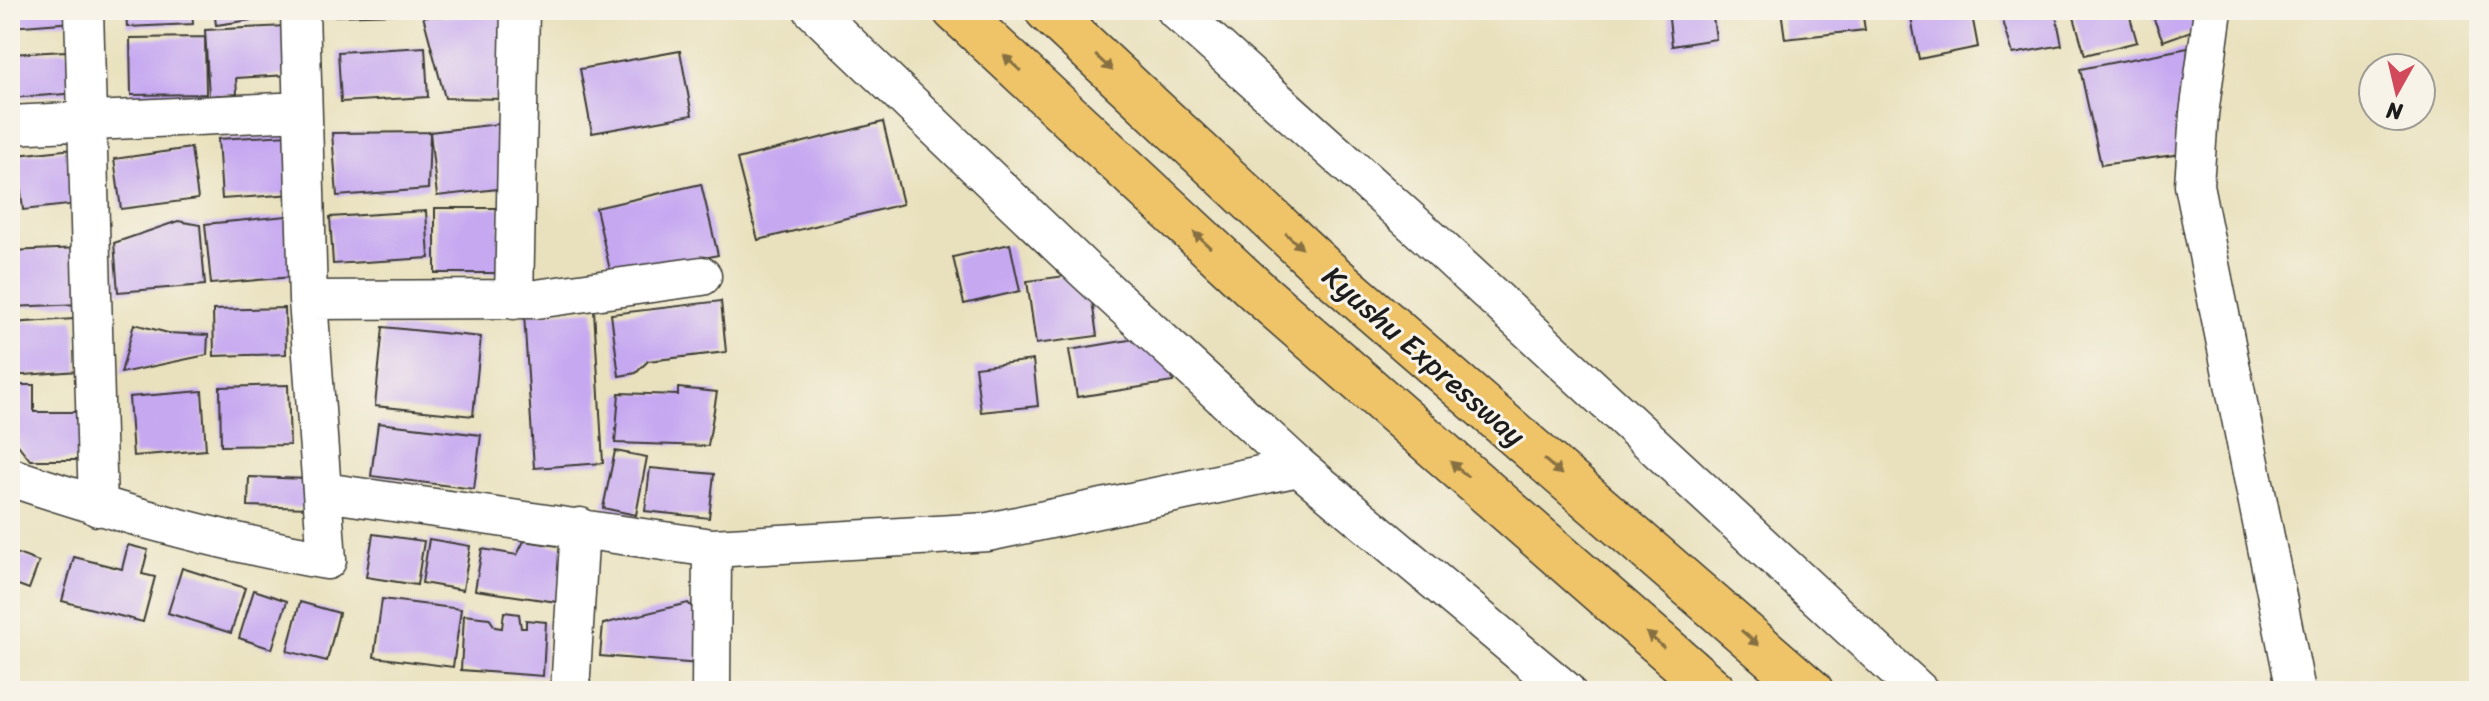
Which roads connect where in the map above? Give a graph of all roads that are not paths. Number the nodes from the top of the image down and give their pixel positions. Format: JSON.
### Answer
{"nodes":[{"id":1,"x":84,"y":10,"type":"edge"},
{"id":2,"x":300,"y":10,"type":"edge"},
{"id":3,"x":520,"y":10,"type":"edge"},
{"id":4,"x":813,"y":10,"type":"edge"},
{"id":5,"x":955,"y":10,"type":"edge"},
{"id":6,"x":1047,"y":10,"type":"edge"},
{"id":7,"x":1176,"y":10,"type":"edge"},
{"id":8,"x":2213,"y":10,"type":"edge"},
{"id":9,"x":300,"y":111,"type":"junction"},
{"id":10,"x":88,"y":120,"type":"junction"},
{"id":11,"x":10,"y":125,"type":"edge"},
{"id":12,"x":702,"y":276,"type":"dead end"},
{"id":13,"x":308,"y":300,"type":"junction"},
{"id":14,"x":514,"y":300,"type":"junction"},
{"id":15,"x":1299,"y":467,"type":"junction"},
{"id":16,"x":10,"y":477,"type":"edge"},
{"id":17,"x":324,"y":492,"type":"junction"},
{"id":18,"x":98,"y":507,"type":"junction"},
{"id":19,"x":580,"y":527,"type":"junction"},
{"id":20,"x":712,"y":548,"type":"junction"},
{"id":21,"x":570,"y":691,"type":"edge"},
{"id":22,"x":711,"y":691,"type":"edge"},
{"id":23,"x":1566,"y":691,"type":"edge"},
{"id":24,"x":1714,"y":691,"type":"edge"},
{"id":25,"x":1811,"y":691,"type":"edge"},
{"id":26,"x":1919,"y":691,"type":"edge"},
{"id":27,"x":2296,"y":691,"type":"edge"}],
"edges":[{"from":1,"to":10,"type":"street"},
{"from":2,"to":9,"type":"street"},
{"from":3,"to":14,"type":"street"},
{"from":4,"to":15,"type":"street"},
{"from":24,"to":5,"type":"highway","name":"Kyushu Expressway","one_way":true},
{"from":6,"to":25,"type":"highway","name":"Kyushu Expressway","one_way":true},
{"from":7,"to":26,"type":"street"},
{"from":8,"to":27,"type":"street"},
{"from":9,"to":10,"type":"street"},
{"from":9,"to":13,"type":"street"},
{"from":10,"to":11,"type":"street"},
{"from":10,"to":18,"type":"street"},
{"from":12,"to":14,"type":"street"},
{"from":13,"to":14,"type":"street"},
{"from":13,"to":17,"type":"street"},
{"from":15,"to":20,"type":"street"},
{"from":15,"to":23,"type":"street"},
{"from":16,"to":18,"type":"street"},
{"from":17,"to":18,"type":"street"},
{"from":17,"to":19,"type":"street"},
{"from":19,"to":20,"type":"street"},
{"from":19,"to":21,"type":"street"},
{"from":20,"to":22,"type":"street"}]}
